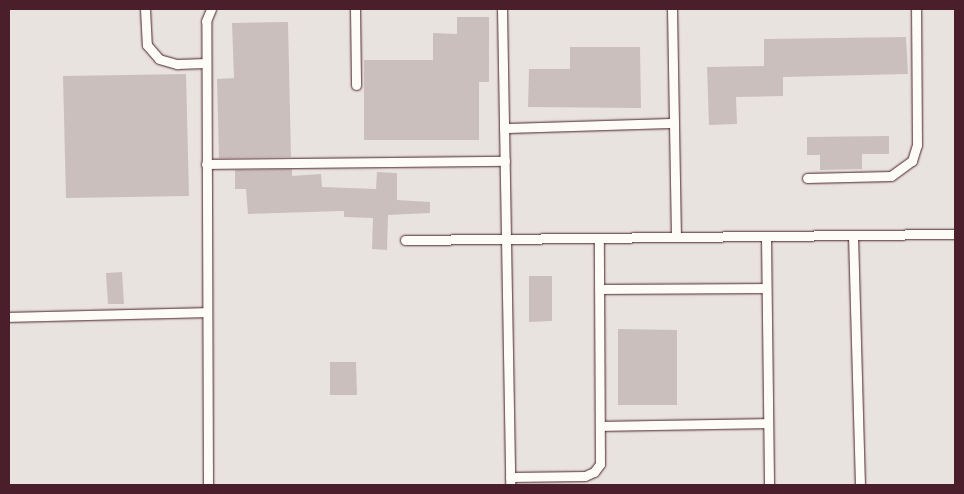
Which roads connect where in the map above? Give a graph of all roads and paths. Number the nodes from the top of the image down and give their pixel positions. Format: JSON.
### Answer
{"nodes":[{"id":1,"x":145,"y":9,"type":"edge"},
{"id":2,"x":211,"y":9,"type":"edge"},
{"id":3,"x":355,"y":9,"type":"edge"},
{"id":4,"x":502,"y":9,"type":"edge"},
{"id":5,"x":672,"y":9,"type":"edge"},
{"id":6,"x":916,"y":9,"type":"edge"},
{"id":7,"x":206,"y":63,"type":"junction"},
{"id":8,"x":356,"y":85,"type":"dead end"},
{"id":9,"x":674,"y":123,"type":"junction"},
{"id":10,"x":504,"y":128,"type":"junction"},
{"id":11,"x":505,"y":161,"type":"junction"},
{"id":12,"x":206,"y":164,"type":"junction"},
{"id":13,"x":807,"y":178,"type":"dead end"},
{"id":14,"x":955,"y":234,"type":"edge"},
{"id":15,"x":853,"y":235,"type":"junction"},
{"id":16,"x":766,"y":236,"type":"junction"},
{"id":17,"x":676,"y":237,"type":"junction"},
{"id":18,"x":599,"y":238,"type":"junction"},
{"id":19,"x":506,"y":239,"type":"junction"},
{"id":20,"x":405,"y":240,"type":"dead end"},
{"id":21,"x":766,"y":288,"type":"junction"},
{"id":22,"x":600,"y":290,"type":"junction"},
{"id":23,"x":207,"y":312,"type":"junction"},
{"id":24,"x":9,"y":317,"type":"edge"},
{"id":25,"x":768,"y":423,"type":"junction"},
{"id":26,"x":600,"y":426,"type":"junction"},
{"id":27,"x":510,"y":481,"type":"edge"},
{"id":28,"x":208,"y":485,"type":"edge"},
{"id":29,"x":769,"y":485,"type":"edge"},
{"id":30,"x":860,"y":485,"type":"edge"}],
"edges":[{"from":1,"to":7,"type":"lane"},
{"from":2,"to":7,"type":"lane"},
{"from":3,"to":8,"type":"lane"},
{"from":4,"to":10,"type":"lane"},
{"from":5,"to":9,"type":"lane"},
{"from":6,"to":13,"type":"lane"},
{"from":7,"to":12,"type":"lane"},
{"from":9,"to":10,"type":"lane"},
{"from":9,"to":17,"type":"lane"},
{"from":10,"to":11,"type":"lane"},
{"from":11,"to":12,"type":"lane"},
{"from":11,"to":19,"type":"lane"},
{"from":12,"to":23,"type":"lane"},
{"from":14,"to":15,"type":"lane"},
{"from":15,"to":16,"type":"lane"},
{"from":15,"to":30,"type":"lane"},
{"from":16,"to":17,"type":"lane"},
{"from":16,"to":21,"type":"lane"},
{"from":17,"to":18,"type":"lane"},
{"from":18,"to":19,"type":"lane"},
{"from":18,"to":22,"type":"lane"},
{"from":19,"to":20,"type":"lane"},
{"from":19,"to":27,"type":"lane"},
{"from":21,"to":22,"type":"lane"},
{"from":21,"to":25,"type":"lane"},
{"from":22,"to":26,"type":"lane"},
{"from":23,"to":24,"type":"lane"},
{"from":23,"to":28,"type":"lane"},
{"from":25,"to":26,"type":"lane"},
{"from":25,"to":29,"type":"lane"},
{"from":26,"to":27,"type":"lane"}]}
